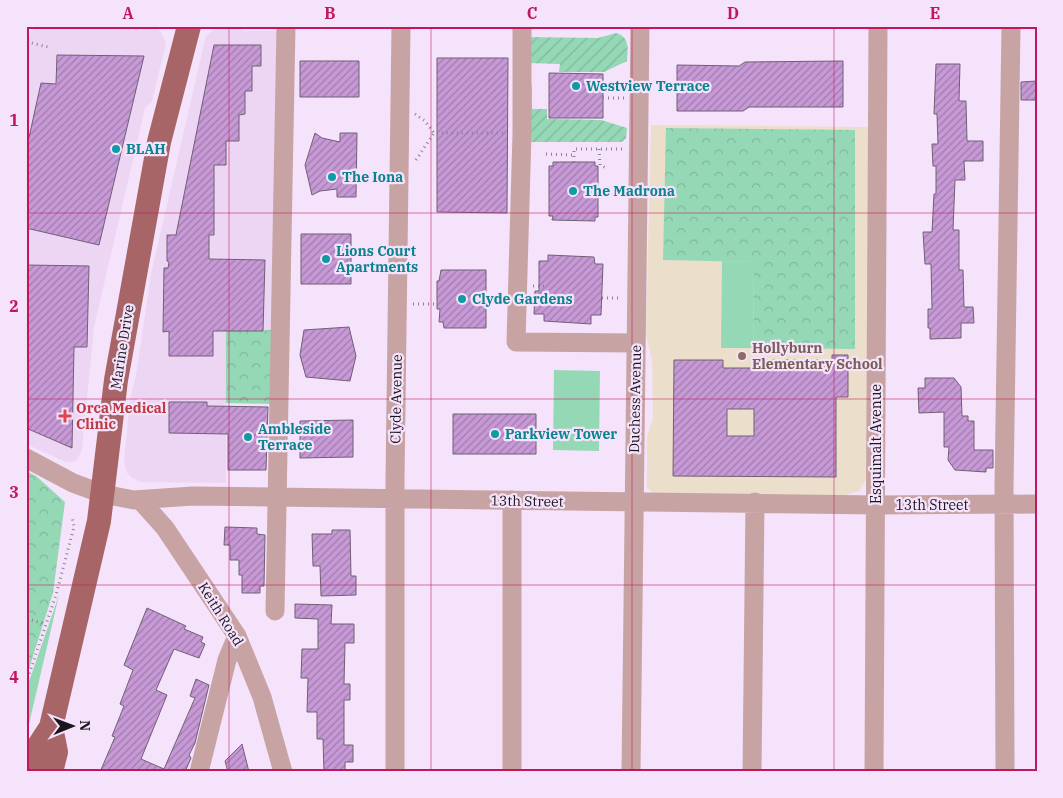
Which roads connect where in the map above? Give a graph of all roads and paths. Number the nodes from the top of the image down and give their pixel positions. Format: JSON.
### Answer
{"nodes":[{"id":1,"x":189,"y":26,"type":"edge"},
{"id":2,"x":286,"y":26,"type":"edge"},
{"id":3,"x":401,"y":26,"type":"edge"},
{"id":4,"x":522,"y":26,"type":"edge"},
{"id":5,"x":640,"y":26,"type":"edge"},
{"id":6,"x":878,"y":26,"type":"edge"},
{"id":7,"x":1011,"y":26,"type":"edge"},
{"id":8,"x":27,"y":42,"type":"edge"},
{"id":9,"x":48,"y":47,"type":"dead end"},
{"id":10,"x":603,"y":98,"type":"dead end"},
{"id":11,"x":624,"y":98,"type":"dead end"},
{"id":12,"x":415,"y":114,"type":"dead end"},
{"id":13,"x":434,"y":133,"type":"junction"},
{"id":14,"x":522,"y":133,"type":"junction"},
{"id":15,"x":599,"y":149,"type":"junction"},
{"id":16,"x":625,"y":149,"type":"dead end"},
{"id":17,"x":546,"y":154,"type":"dead end"},
{"id":18,"x":574,"y":155,"type":"junction"},
{"id":19,"x":414,"y":161,"type":"dead end"},
{"id":20,"x":574,"y":162,"type":"dead end"},
{"id":21,"x":606,"y":168,"type":"dead end"},
{"id":22,"x":602,"y":298,"type":"dead end"},
{"id":23,"x":623,"y":298,"type":"dead end"},
{"id":24,"x":411,"y":304,"type":"dead end"},
{"id":25,"x":435,"y":304,"type":"dead end"},
{"id":26,"x":636,"y":343,"type":"junction"},
{"id":27,"x":26,"y":458,"type":"edge"},
{"id":28,"x":103,"y":494,"type":"junction"},
{"id":29,"x":276,"y":497,"type":"junction"},
{"id":30,"x":396,"y":499,"type":"junction"},
{"id":31,"x":140,"y":500,"type":"junction"},
{"id":32,"x":512,"y":500,"type":"junction"},
{"id":33,"x":633,"y":502,"type":"junction"},
{"id":34,"x":755,"y":502,"type":"junction"},
{"id":35,"x":1004,"y":504,"type":"junction"},
{"id":36,"x":1037,"y":504,"type":"edge"},
{"id":37,"x":876,"y":505,"type":"junction"},
{"id":38,"x":72,"y":516,"type":"dead end"},
{"id":39,"x":275,"y":611,"type":"dead end"},
{"id":40,"x":27,"y":620,"type":"edge"},
{"id":41,"x":46,"y":624,"type":"junction"},
{"id":42,"x":237,"y":636,"type":"junction"},
{"id":43,"x":26,"y":683,"type":"edge"},
{"id":44,"x":51,"y":727,"type":"junction"},
{"id":45,"x":32,"y":772,"type":"edge"},
{"id":46,"x":51,"y":772,"type":"edge"},
{"id":47,"x":199,"y":772,"type":"edge"},
{"id":48,"x":283,"y":772,"type":"edge"},
{"id":49,"x":394,"y":772,"type":"edge"},
{"id":50,"x":512,"y":772,"type":"edge"},
{"id":51,"x":631,"y":772,"type":"edge"},
{"id":52,"x":752,"y":772,"type":"edge"},
{"id":53,"x":874,"y":772,"type":"edge"},
{"id":54,"x":1005,"y":772,"type":"edge"}],
"edges":[{"from":1,"to":28,"type":"main road","name":"Marine Drive"},
{"from":2,"to":29,"type":"street"},
{"from":3,"to":30,"type":"street","name":"Clyde Avenue"},
{"from":4,"to":14,"type":"street"},
{"from":5,"to":26,"type":"street","name":"Duchess Avenue"},
{"from":6,"to":37,"type":"street","name":"Esquimalt Avenue"},
{"from":7,"to":35,"type":"street"},
{"from":8,"to":9,"type":"path"},
{"from":10,"to":11,"type":"path"},
{"from":12,"to":13,"type":"path"},
{"from":13,"to":14,"type":"path"},
{"from":13,"to":19,"type":"path"},
{"from":14,"to":26,"type":"street"},
{"from":15,"to":16,"type":"path"},
{"from":15,"to":18,"type":"path"},
{"from":15,"to":21,"type":"path"},
{"from":17,"to":18,"type":"path"},
{"from":18,"to":20,"type":"path"},
{"from":22,"to":23,"type":"path"},
{"from":24,"to":25,"type":"path"},
{"from":26,"to":33,"type":"street","name":"Duchess Avenue"},
{"from":27,"to":28,"type":"street","name":"13th Street"},
{"from":28,"to":31,"type":"street","name":"13th Street"},
{"from":28,"to":44,"type":"main road","name":"Marine Drive"},
{"from":29,"to":30,"type":"street","name":"13th Street"},
{"from":29,"to":31,"type":"street","name":"13th Street"},
{"from":29,"to":39,"type":"street"},
{"from":30,"to":32,"type":"street","name":"13th Street"},
{"from":30,"to":49,"type":"street","name":"Clyde Avenue"},
{"from":31,"to":42,"type":"street","name":"Keith Road"},
{"from":32,"to":33,"type":"street","name":"13th Street"},
{"from":32,"to":50,"type":"street"},
{"from":33,"to":34,"type":"street","name":"13th Street"},
{"from":33,"to":51,"type":"street","name":"Duchess Avenue"},
{"from":34,"to":37,"type":"street","name":"13th Street"},
{"from":34,"to":52,"type":"street"},
{"from":35,"to":36,"type":"street","name":"13th Street"},
{"from":35,"to":37,"type":"street","name":"13th Street"},
{"from":35,"to":54,"type":"street"},
{"from":37,"to":53,"type":"street","name":"Esquimalt Avenue"},
{"from":38,"to":41,"type":"path"},
{"from":40,"to":41,"type":"path"},
{"from":41,"to":43,"type":"path"},
{"from":42,"to":47,"type":"street"},
{"from":42,"to":48,"type":"street","name":"Keith Road"},
{"from":44,"to":45,"type":"main road","name":"Marine Drive"},
{"from":44,"to":46,"type":"main road","name":"Marine Drive"}]}
